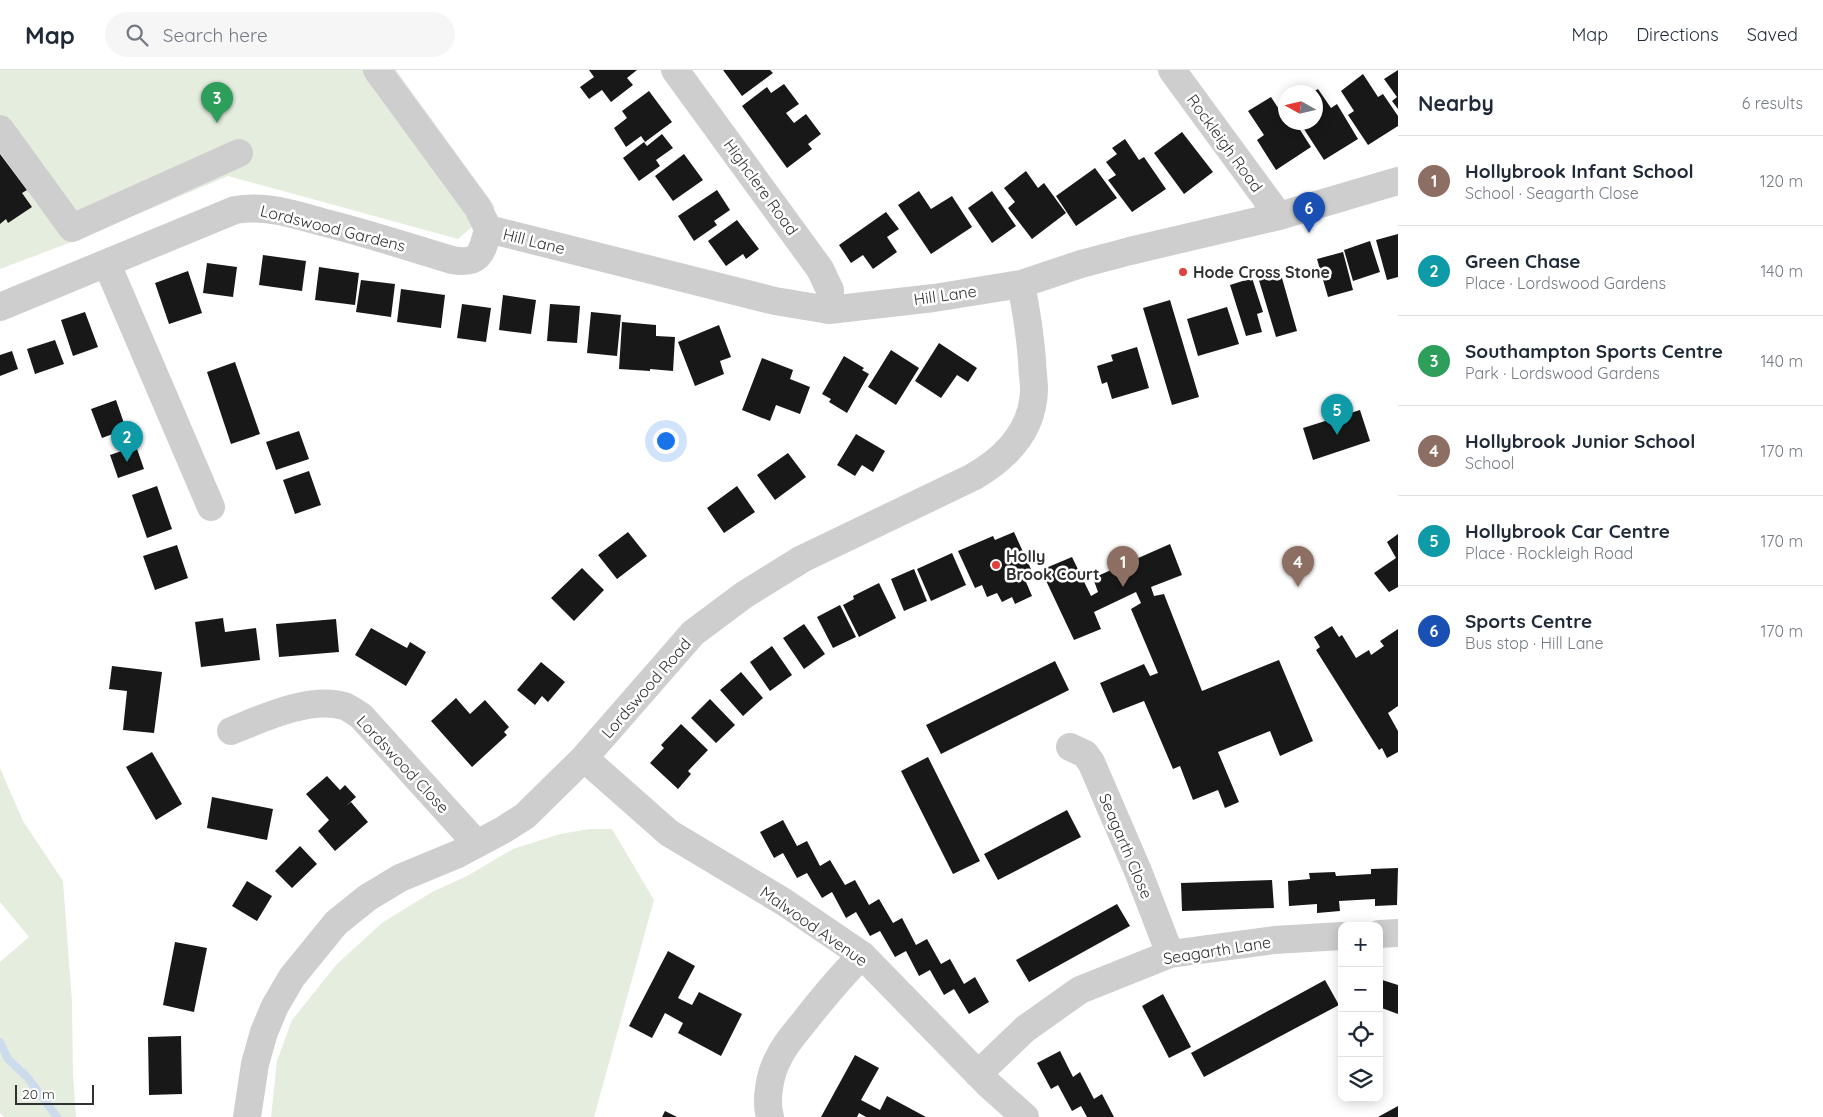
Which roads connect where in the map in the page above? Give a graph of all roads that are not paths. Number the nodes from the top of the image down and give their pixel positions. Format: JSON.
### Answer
{"nodes":[{"id":1,"x":377,"y":70,"type":"edge"},
{"id":2,"x":675,"y":70,"type":"edge"},
{"id":3,"x":1172,"y":70,"type":"edge"},
{"id":4,"x":0,"y":129,"type":"edge"},
{"id":5,"x":239,"y":153,"type":"dead end"},
{"id":6,"x":1398,"y":182,"type":"edge"},
{"id":7,"x":1278,"y":216,"type":"junction"},
{"id":8,"x":488,"y":229,"type":"junction"},
{"id":9,"x":107,"y":264,"type":"junction"},
{"id":10,"x":1021,"y":284,"type":"junction"},
{"id":11,"x":0,"y":307,"type":"edge"},
{"id":12,"x":829,"y":310,"type":"junction"},
{"id":13,"x":211,"y":507,"type":"dead end"},
{"id":14,"x":232,"y":731,"type":"dead end"},
{"id":15,"x":1070,"y":747,"type":"dead end"},
{"id":16,"x":584,"y":758,"type":"junction"},
{"id":17,"x":477,"y":844,"type":"junction"},
{"id":18,"x":1398,"y":933,"type":"edge"},
{"id":19,"x":1383,"y":934,"type":"edge"},
{"id":20,"x":1338,"y":936,"type":"edge"},
{"id":21,"x":1170,"y":954,"type":"junction"},
{"id":22,"x":862,"y":955,"type":"junction"},
{"id":23,"x":978,"y":1074,"type":"junction"},
{"id":24,"x":246,"y":1117,"type":"edge"},
{"id":25,"x":770,"y":1117,"type":"edge"},
{"id":26,"x":1025,"y":1117,"type":"edge"}],
"edges":[{"from":1,"to":8,"type":"street"},
{"from":2,"to":12,"type":"street","name":"Highclere Road"},
{"from":3,"to":7,"type":"street","name":"Rockleigh Road"},
{"from":4,"to":5,"type":"street"},
{"from":6,"to":7,"type":"street","name":"Hill Lane"},
{"from":7,"to":10,"type":"street","name":"Hill Lane"},
{"from":8,"to":9,"type":"street","name":"Lordswood Gardens"},
{"from":8,"to":12,"type":"street","name":"Hill Lane"},
{"from":9,"to":11,"type":"street","name":"Lordswood Gardens"},
{"from":9,"to":13,"type":"street"},
{"from":10,"to":12,"type":"street","name":"Hill Lane"},
{"from":10,"to":16,"type":"street","name":"Lordswood Road"},
{"from":14,"to":17,"type":"street","name":"Lordswood Close"},
{"from":15,"to":21,"type":"street","name":"Seagarth Close"},
{"from":16,"to":17,"type":"street","name":"Lordswood Road"},
{"from":16,"to":22,"type":"street","name":"Malwood Avenue"},
{"from":17,"to":24,"type":"street","name":"Lordswood Road"},
{"from":18,"to":19,"type":"street"},
{"from":20,"to":21,"type":"street","name":"Seagarth Lane"},
{"from":21,"to":23,"type":"street","name":"Seagarth Lane"},
{"from":22,"to":23,"type":"street","name":"Malwood Avenue"},
{"from":22,"to":25,"type":"street"},
{"from":23,"to":26,"type":"street","name":"Malwood Avenue"}]}
